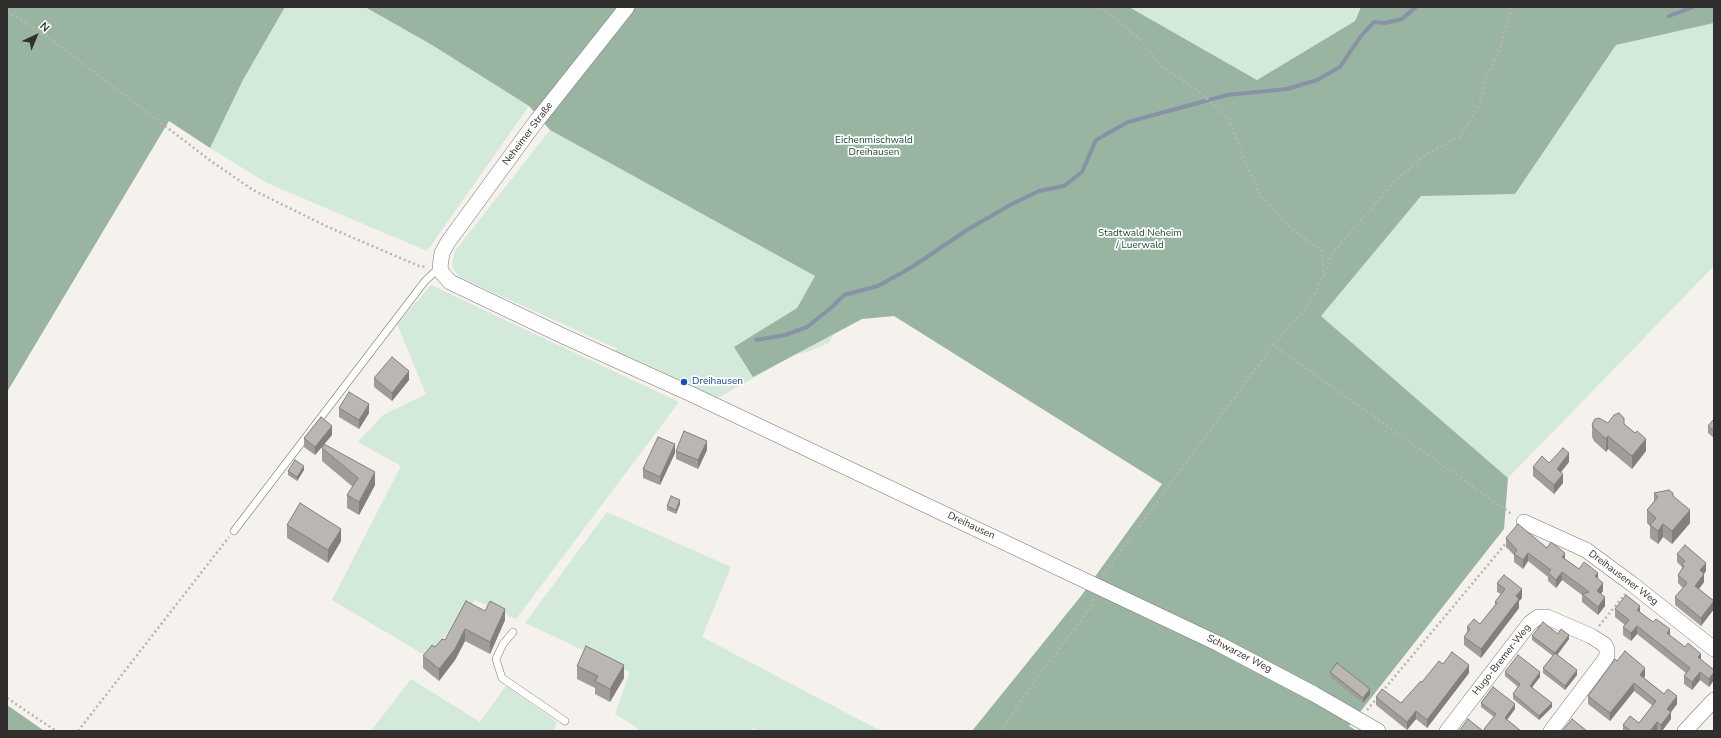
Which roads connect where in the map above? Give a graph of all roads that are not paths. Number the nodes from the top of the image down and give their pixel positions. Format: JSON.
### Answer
{"nodes":[{"id":1,"x":627,"y":7,"type":"edge"},
{"id":2,"x":440,"y":267,"type":"junction"},
{"id":3,"x":1524,"y":522,"type":"road end"},
{"id":4,"x":234,"y":531,"type":"road end"},
{"id":5,"x":1096,"y":585,"type":"joint"},
{"id":6,"x":513,"y":632,"type":"dead end"},
{"id":7,"x":1714,"y":649,"type":"edge"},
{"id":8,"x":1714,"y":700,"type":"edge"},
{"id":9,"x":564,"y":720,"type":"dead end"},
{"id":10,"x":1378,"y":731,"type":"edge"},
{"id":11,"x":1447,"y":731,"type":"edge"},
{"id":12,"x":1551,"y":731,"type":"edge"},
{"id":13,"x":1685,"y":731,"type":"edge"}],
"edges":[{"from":1,"to":2,"type":"street","name":"Neheimer Straße"},
{"from":2,"to":4,"type":"lane"},
{"from":2,"to":5,"type":"street","name":"Dreihausen"},
{"from":3,"to":7,"type":"street","name":"Dreihausener Weg"},
{"from":5,"to":10,"type":"street","name":"Schwarzer Weg"},
{"from":6,"to":9,"type":"lane"},
{"from":8,"to":13,"type":"street"},
{"from":11,"to":12,"type":"street","name":"Hugo-Bremer-Weg"}]}
